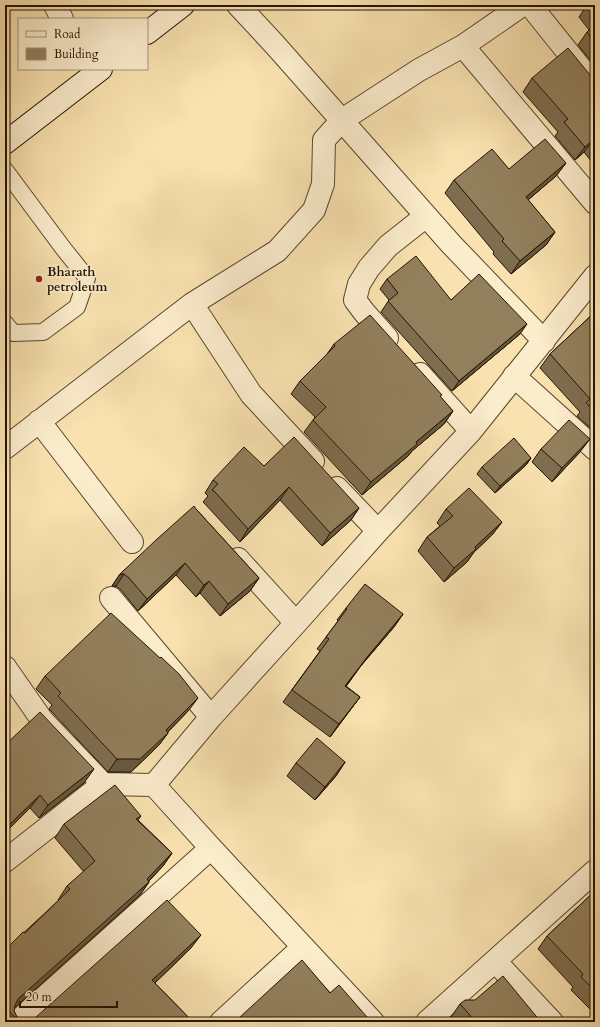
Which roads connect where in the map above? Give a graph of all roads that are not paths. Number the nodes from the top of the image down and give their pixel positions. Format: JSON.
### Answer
{"nodes":[{"id":1,"x":55,"y":5,"type":"edge"},
{"id":2,"x":183,"y":5,"type":"edge"},
{"id":3,"x":238,"y":5,"type":"edge"},
{"id":4,"x":520,"y":5,"type":"edge"},
{"id":5,"x":530,"y":5,"type":"edge"},
{"id":6,"x":62,"y":18,"type":"edge"},
{"id":7,"x":148,"y":32,"type":"edge"},
{"id":8,"x":463,"y":46,"type":"junction"},
{"id":9,"x":100,"y":70,"type":"edge"},
{"id":10,"x":595,"y":86,"type":"edge"},
{"id":11,"x":342,"y":120,"type":"junction"},
{"id":12,"x":5,"y":143,"type":"edge"},
{"id":13,"x":5,"y":170,"type":"edge"},
{"id":14,"x":595,"y":204,"type":"edge"},
{"id":15,"x":426,"y":216,"type":"junction"},
{"id":16,"x":595,"y":276,"type":"edge"},
{"id":17,"x":192,"y":304,"type":"junction"},
{"id":18,"x":5,"y":323,"type":"edge"},
{"id":19,"x":544,"y":341,"type":"junction"},
{"id":20,"x":514,"y":376,"type":"junction"},
{"id":21,"x":39,"y":422,"type":"junction"},
{"id":22,"x":471,"y":431,"type":"junction"},
{"id":23,"x":5,"y":448,"type":"edge"},
{"id":24,"x":595,"y":449,"type":"edge"},
{"id":25,"x":378,"y":531,"type":"junction"},
{"id":26,"x":132,"y":542,"type":"dead end"},
{"id":27,"x":223,"y":542,"type":"edge"},
{"id":28,"x":111,"y":598,"type":"dead end"},
{"id":29,"x":296,"y":623,"type":"junction"},
{"id":30,"x":5,"y":668,"type":"edge"},
{"id":31,"x":211,"y":717,"type":"junction"},
{"id":32,"x":103,"y":784,"type":"junction"},
{"id":33,"x":154,"y":785,"type":"junction"},
{"id":34,"x":211,"y":848,"type":"junction"},
{"id":35,"x":5,"y":861,"type":"edge"},
{"id":36,"x":595,"y":871,"type":"edge"},
{"id":37,"x":303,"y":947,"type":"junction"},
{"id":38,"x":495,"y":961,"type":"junction"},
{"id":39,"x":17,"y":1022,"type":"edge"},
{"id":40,"x":221,"y":1022,"type":"edge"},
{"id":41,"x":373,"y":1022,"type":"edge"},
{"id":42,"x":427,"y":1022,"type":"edge"},
{"id":43,"x":552,"y":1022,"type":"edge"}],
"edges":[{"from":1,"to":6,"type":"street"},
{"from":2,"to":7,"type":"street"},
{"from":3,"to":11,"type":"street"},
{"from":4,"to":8,"type":"street"},
{"from":5,"to":10,"type":"street"},
{"from":8,"to":11,"type":"street"},
{"from":8,"to":14,"type":"street"},
{"from":9,"to":12,"type":"street"},
{"from":11,"to":15,"type":"street"},
{"from":11,"to":17,"type":"street"},
{"from":13,"to":18,"type":"lane"},
{"from":15,"to":19,"type":"street"},
{"from":15,"to":22,"type":"street"},
{"from":16,"to":19,"type":"street"},
{"from":17,"to":21,"type":"street"},
{"from":17,"to":25,"type":"street"},
{"from":19,"to":20,"type":"street"},
{"from":20,"to":22,"type":"street"},
{"from":20,"to":24,"type":"street"},
{"from":21,"to":23,"type":"street"},
{"from":21,"to":26,"type":"street"},
{"from":22,"to":25,"type":"street"},
{"from":25,"to":29,"type":"street"},
{"from":27,"to":29,"type":"street"},
{"from":28,"to":31,"type":"street"},
{"from":29,"to":31,"type":"street"},
{"from":30,"to":32,"type":"street"},
{"from":31,"to":33,"type":"street"},
{"from":32,"to":33,"type":"street"},
{"from":32,"to":35,"type":"street"},
{"from":33,"to":34,"type":"street"},
{"from":34,"to":37,"type":"street"},
{"from":34,"to":39,"type":"street"},
{"from":36,"to":38,"type":"street"},
{"from":37,"to":40,"type":"street"},
{"from":37,"to":41,"type":"street"},
{"from":38,"to":42,"type":"street"},
{"from":38,"to":43,"type":"street"}]}
